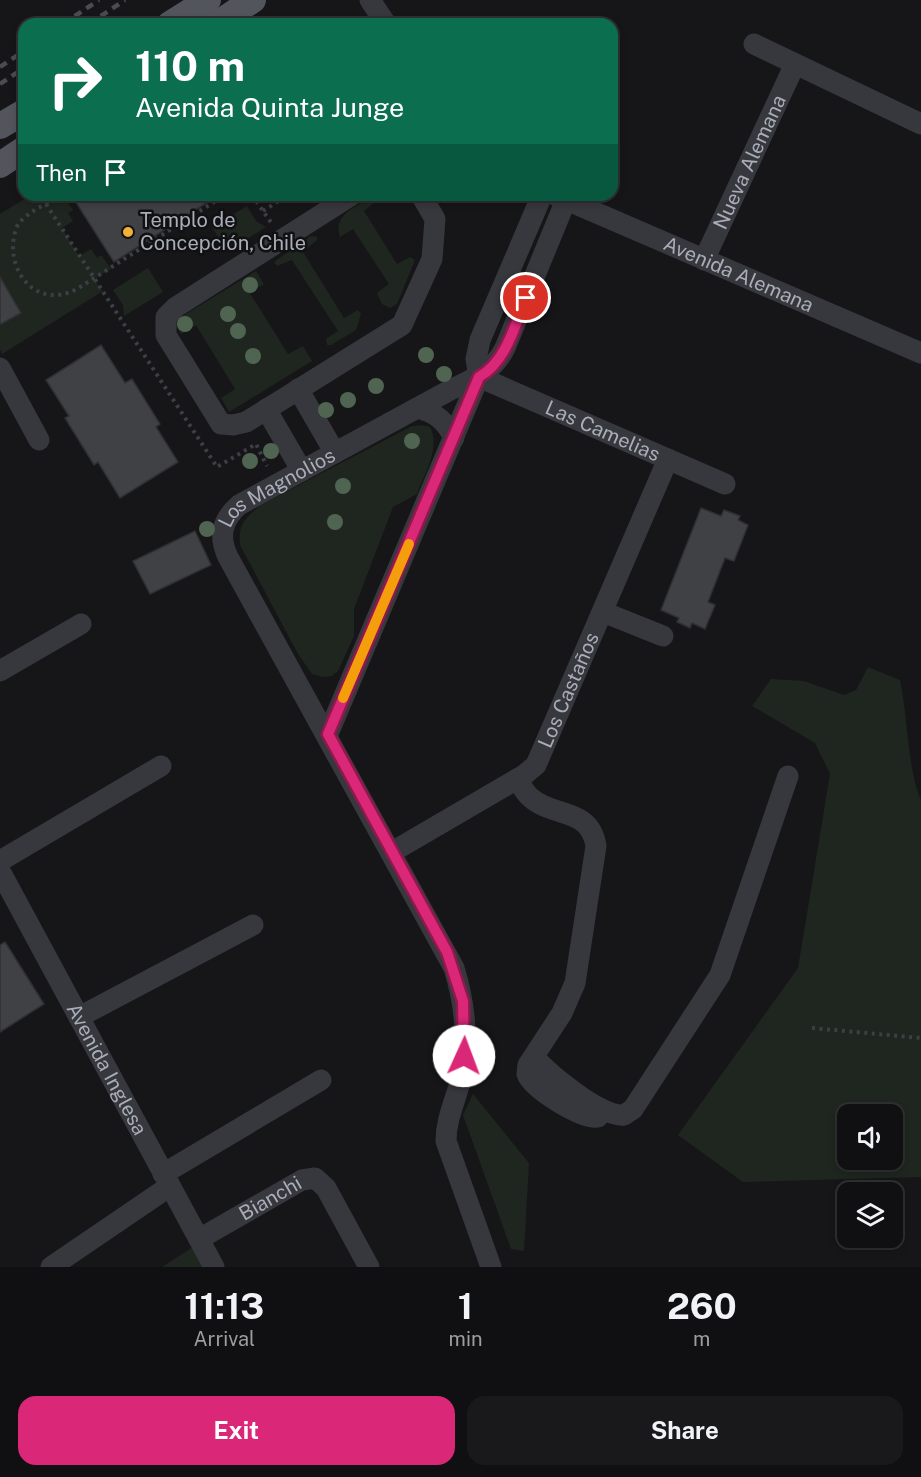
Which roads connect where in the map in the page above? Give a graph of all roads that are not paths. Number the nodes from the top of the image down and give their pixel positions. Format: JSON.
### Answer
{"nodes":[{"id":1,"x":208,"y":0,"type":"edge"},
{"id":2,"x":254,"y":0,"type":"edge"},
{"id":3,"x":370,"y":0,"type":"edge"},
{"id":4,"x":180,"y":18,"type":"edge"},
{"id":5,"x":226,"y":18,"type":"edge"},
{"id":6,"x":382,"y":18,"type":"edge"},
{"id":7,"x":754,"y":44,"type":"dead end"},
{"id":8,"x":795,"y":64,"type":"junction"},
{"id":9,"x":18,"y":116,"type":"edge"},
{"id":10,"x":921,"y":124,"type":"edge"},
{"id":11,"x":0,"y":126,"type":"edge"},
{"id":12,"x":18,"y":153,"type":"edge"},
{"id":13,"x":0,"y":165,"type":"edge"},
{"id":14,"x":343,"y":201,"type":"edge"},
{"id":15,"x":424,"y":201,"type":"edge"},
{"id":16,"x":539,"y":201,"type":"edge"},
{"id":17,"x":559,"y":201,"type":"edge"},
{"id":18,"x":567,"y":201,"type":"edge"},
{"id":19,"x":704,"y":260,"type":"junction"},
{"id":20,"x":921,"y":353,"type":"edge"},
{"id":21,"x":0,"y":368,"type":"edge"},
{"id":22,"x":479,"y":377,"type":"junction"},
{"id":23,"x":298,"y":389,"type":"junction"},
{"id":24,"x":417,"y":408,"type":"junction"},
{"id":25,"x":266,"y":409,"type":"junction"},
{"id":26,"x":454,"y":438,"type":"junction"},
{"id":27,"x":39,"y":440,"type":"dead end"},
{"id":28,"x":335,"y":453,"type":"junction"},
{"id":29,"x":668,"y":459,"type":"junction"},
{"id":30,"x":302,"y":471,"type":"junction"},
{"id":31,"x":725,"y":484,"type":"dead end"},
{"id":32,"x":603,"y":612,"type":"junction"},
{"id":33,"x":81,"y":624,"type":"dead end"},
{"id":34,"x":663,"y":636,"type":"dead end"},
{"id":35,"x":0,"y":671,"type":"edge"},
{"id":36,"x":328,"y":734,"type":"junction"},
{"id":37,"x":161,"y":766,"type":"dead end"},
{"id":38,"x":788,"y":776,"type":"dead end"},
{"id":39,"x":517,"y":779,"type":"junction"},
{"id":40,"x":392,"y":852,"type":"junction"},
{"id":41,"x":0,"y":861,"type":"edge"},
{"id":42,"x":0,"y":871,"type":"edge"},
{"id":43,"x":253,"y":925,"type":"dead end"},
{"id":44,"x":79,"y":1017,"type":"junction"},
{"id":45,"x":534,"y":1057,"type":"junction"},
{"id":46,"x":321,"y":1080,"type":"dead end"},
{"id":47,"x":598,"y":1118,"type":"dead end"},
{"id":48,"x":167,"y":1180,"type":"junction"},
{"id":49,"x":199,"y":1239,"type":"junction"},
{"id":50,"x":51,"y":1267,"type":"edge"},
{"id":51,"x":214,"y":1267,"type":"edge"},
{"id":52,"x":369,"y":1267,"type":"edge"},
{"id":53,"x":491,"y":1267,"type":"edge"}],
"edges":[{"from":1,"to":4,"type":"main road"},
{"from":2,"to":5,"type":"main road"},
{"from":3,"to":6,"type":"street"},
{"from":7,"to":8,"type":"street"},
{"from":8,"to":10,"type":"street"},
{"from":8,"to":19,"type":"street","name":"Nueva Alemana"},
{"from":9,"to":11,"type":"main road"},
{"from":12,"to":13,"type":"main road"},
{"from":14,"to":25,"type":"street"},
{"from":15,"to":23,"type":"street"},
{"from":16,"to":22,"type":"street"},
{"from":17,"to":22,"type":"street"},
{"from":18,"to":19,"type":"street","name":"Avenida Alemana"},
{"from":19,"to":20,"type":"street","name":"Avenida Alemana"},
{"from":21,"to":27,"type":"street"},
{"from":22,"to":24,"type":"street","name":"Los Magnolios"},
{"from":22,"to":26,"type":"street"},
{"from":22,"to":29,"type":"street","name":"Las Camelias"},
{"from":23,"to":25,"type":"street"},
{"from":23,"to":28,"type":"street"},
{"from":24,"to":26,"type":"street"},
{"from":24,"to":28,"type":"street","name":"Los Magnolios"},
{"from":25,"to":30,"type":"street"},
{"from":26,"to":36,"type":"street"},
{"from":28,"to":30,"type":"street","name":"Los Magnolios"},
{"from":29,"to":31,"type":"street","name":"Las Camelias"},
{"from":29,"to":32,"type":"street","name":"Los Castaños"},
{"from":30,"to":36,"type":"street","name":"Los Magnolios"},
{"from":32,"to":34,"type":"street"},
{"from":32,"to":39,"type":"street","name":"Los Castaños"},
{"from":33,"to":35,"type":"street"},
{"from":36,"to":40,"type":"street","name":"Los Magnolios"},
{"from":37,"to":41,"type":"street"},
{"from":38,"to":45,"type":"street"},
{"from":39,"to":40,"type":"street","name":"Los Castaños"},
{"from":39,"to":45,"type":"street"},
{"from":40,"to":53,"type":"street","name":"Los Magnolios"},
{"from":42,"to":44,"type":"street","name":"Avenida Inglesa"},
{"from":43,"to":44,"type":"street"},
{"from":44,"to":48,"type":"street","name":"Avenida Inglesa"},
{"from":45,"to":47,"type":"street"},
{"from":46,"to":48,"type":"street"},
{"from":48,"to":49,"type":"street","name":"Avenida Inglesa"},
{"from":48,"to":50,"type":"street"},
{"from":49,"to":51,"type":"street","name":"Avenida Inglesa"},
{"from":49,"to":52,"type":"street","name":"Bianchi"}]}
